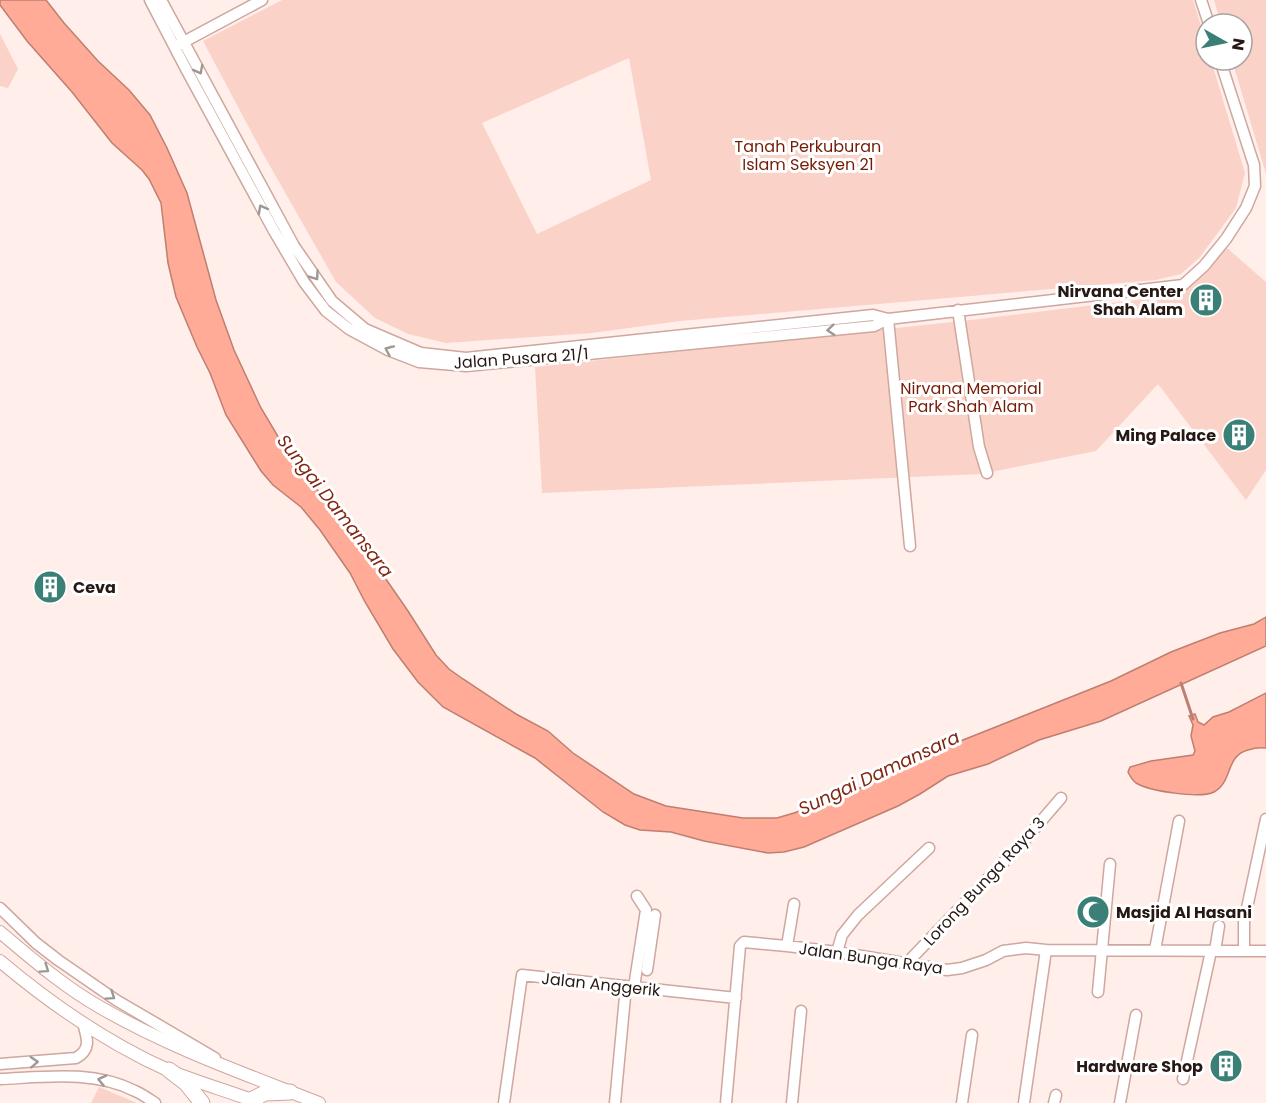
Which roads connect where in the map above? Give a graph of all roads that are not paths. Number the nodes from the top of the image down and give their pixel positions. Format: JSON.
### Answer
{"nodes":[{"id":1,"x":150,"y":0,"type":"edge"},
{"id":2,"x":161,"y":0,"type":"edge"},
{"id":3,"x":262,"y":0,"type":"edge"},
{"id":4,"x":179,"y":44,"type":"junction"},
{"id":5,"x":1224,"y":72,"type":"edge"},
{"id":6,"x":958,"y":310,"type":"junction"},
{"id":7,"x":888,"y":319,"type":"junction"},
{"id":8,"x":987,"y":473,"type":"dead end"},
{"id":9,"x":910,"y":546,"type":"dead end"},
{"id":10,"x":1061,"y":798,"type":"dead end"},
{"id":11,"x":1266,"y":819,"type":"edge"},
{"id":12,"x":1179,"y":821,"type":"dead end"},
{"id":13,"x":929,"y":848,"type":"dead end"},
{"id":14,"x":1110,"y":864,"type":"dead end"},
{"id":15,"x":637,"y":896,"type":"dead end"},
{"id":16,"x":794,"y":904,"type":"dead end"},
{"id":17,"x":0,"y":908,"type":"edge"},
{"id":18,"x":655,"y":915,"type":"dead end"},
{"id":19,"x":1219,"y":926,"type":"dead end"},
{"id":20,"x":0,"y":932,"type":"edge"},
{"id":21,"x":787,"y":946,"type":"junction"},
{"id":22,"x":1046,"y":950,"type":"junction"},
{"id":23,"x":1101,"y":950,"type":"junction"},
{"id":24,"x":1155,"y":950,"type":"junction"},
{"id":25,"x":1213,"y":951,"type":"junction"},
{"id":26,"x":1244,"y":951,"type":"junction"},
{"id":27,"x":1266,"y":951,"type":"edge"},
{"id":28,"x":837,"y":952,"type":"junction"},
{"id":29,"x":644,"y":954,"type":"junction"},
{"id":30,"x":0,"y":961,"type":"edge"},
{"id":31,"x":906,"y":964,"type":"junction"},
{"id":32,"x":647,"y":970,"type":"dead end"},
{"id":33,"x":630,"y":987,"type":"junction"},
{"id":34,"x":1098,"y":992,"type":"dead end"},
{"id":35,"x":736,"y":998,"type":"junction"},
{"id":36,"x":801,"y":1011,"type":"dead end"},
{"id":37,"x":1136,"y":1015,"type":"dead end"},
{"id":38,"x":83,"y":1023,"type":"junction"},
{"id":39,"x":972,"y":1035,"type":"dead end"},
{"id":40,"x":0,"y":1064,"type":"edge"},
{"id":41,"x":169,"y":1070,"type":"junction"},
{"id":42,"x":238,"y":1071,"type":"junction"},
{"id":43,"x":0,"y":1078,"type":"edge"},
{"id":44,"x":1183,"y":1079,"type":"dead end"},
{"id":45,"x":290,"y":1092,"type":"junction"},
{"id":46,"x":254,"y":1102,"type":"edge"},
{"id":47,"x":155,"y":1103,"type":"edge"},
{"id":48,"x":202,"y":1103,"type":"edge"},
{"id":49,"x":320,"y":1103,"type":"edge"},
{"id":50,"x":504,"y":1103,"type":"edge"},
{"id":51,"x":615,"y":1103,"type":"edge"},
{"id":52,"x":726,"y":1103,"type":"edge"},
{"id":53,"x":792,"y":1103,"type":"edge"},
{"id":54,"x":962,"y":1103,"type":"edge"},
{"id":55,"x":1024,"y":1103,"type":"edge"},
{"id":56,"x":1120,"y":1103,"type":"edge"}],
"edges":[{"from":1,"to":4,"type":"street","name":"Jalan Pusara 21/1"},
{"from":2,"to":4,"type":"street","name":"Jalan Pusara 21/1"},
{"from":3,"to":4,"type":"street"},
{"from":4,"to":7,"type":"street","name":"Jalan Pusara 21/1"},
{"from":5,"to":6,"type":"street","name":"Jalan Pusara 21/1"},
{"from":6,"to":7,"type":"street","name":"Jalan Pusara 21/1"},
{"from":6,"to":8,"type":"street"},
{"from":7,"to":9,"type":"street"},
{"from":10,"to":31,"type":"street","name":"Lorong Bunga Raya 3"},
{"from":11,"to":26,"type":"street"},
{"from":12,"to":24,"type":"street"},
{"from":13,"to":28,"type":"street"},
{"from":14,"to":23,"type":"street"},
{"from":15,"to":29,"type":"street"},
{"from":16,"to":21,"type":"street"},
{"from":17,"to":42,"type":"street","one_way":true},
{"from":18,"to":29,"type":"street"},
{"from":19,"to":25,"type":"street"},
{"from":20,"to":42,"type":"main road","one_way":true},
{"from":21,"to":28,"type":"street","name":"Jalan Bunga Raya"},
{"from":21,"to":35,"type":"street","name":"Jalan Bunga Raya"},
{"from":22,"to":23,"type":"street","name":"Jalan Bunga Raya"},
{"from":22,"to":31,"type":"street","name":"Jalan Bunga Raya"},
{"from":22,"to":55,"type":"street"},
{"from":23,"to":24,"type":"street","name":"Jalan Bunga Raya"},
{"from":23,"to":34,"type":"street"},
{"from":24,"to":25,"type":"street","name":"Jalan Bunga Raya"},
{"from":25,"to":26,"type":"street","name":"Jalan Bunga Raya"},
{"from":25,"to":44,"type":"street"},
{"from":26,"to":27,"type":"street","name":"Jalan Bunga Raya"},
{"from":28,"to":31,"type":"street","name":"Jalan Bunga Raya"},
{"from":29,"to":32,"type":"street"},
{"from":29,"to":33,"type":"street"},
{"from":30,"to":38,"type":"main road"},
{"from":33,"to":35,"type":"street","name":"Jalan Anggerik"},
{"from":33,"to":50,"type":"street","name":"Jalan Anggerik"},
{"from":33,"to":51,"type":"street"},
{"from":35,"to":52,"type":"street","name":"Jalan Bunga Raya"},
{"from":36,"to":53,"type":"street"},
{"from":37,"to":56,"type":"street"},
{"from":40,"to":38,"type":"street","one_way":true},
{"from":38,"to":41,"type":"main road"},
{"from":39,"to":54,"type":"street"},
{"from":41,"to":46,"type":"main road"},
{"from":41,"to":48,"type":"highway"},
{"from":42,"to":45,"type":"main road"},
{"from":47,"to":43,"type":"street","one_way":true},
{"from":45,"to":46,"type":"highway"},
{"from":45,"to":49,"type":"main road"}]}
